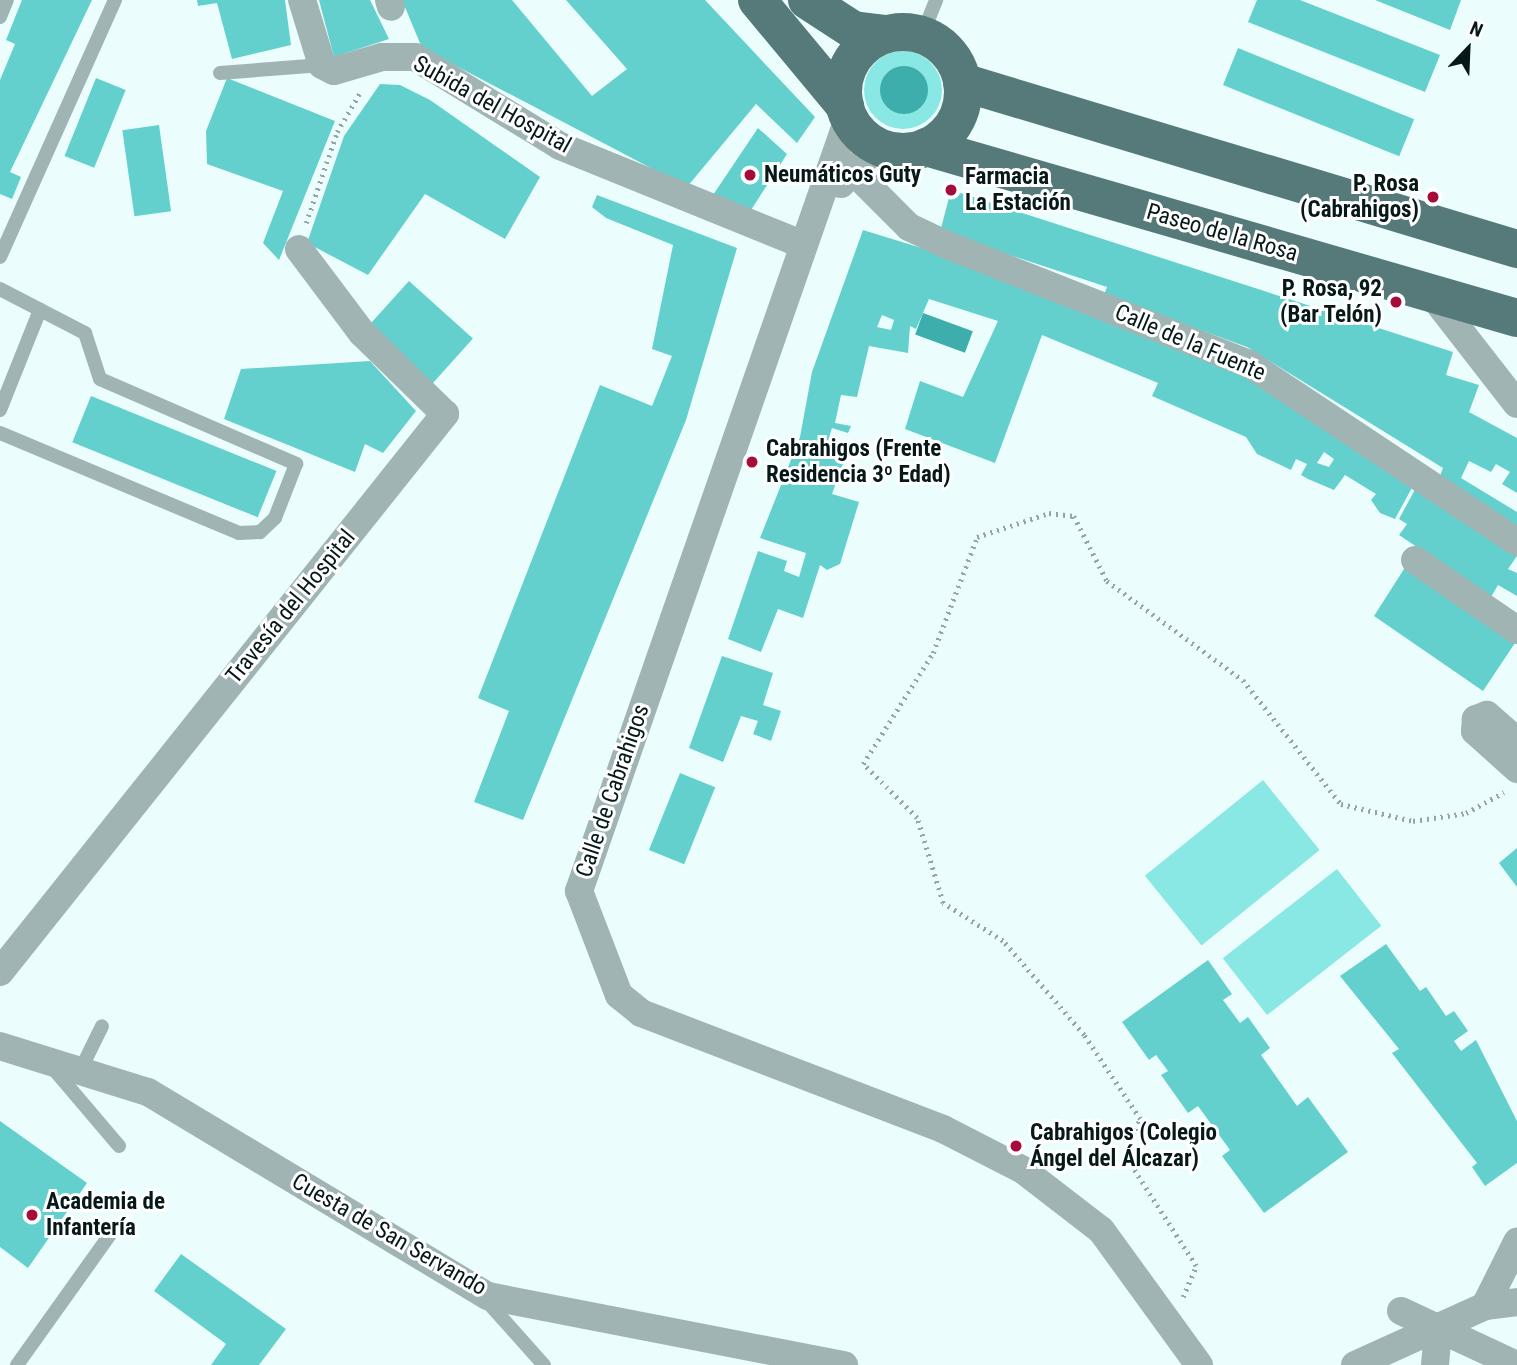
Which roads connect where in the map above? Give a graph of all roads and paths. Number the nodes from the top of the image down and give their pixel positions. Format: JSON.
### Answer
{"nodes":[{"id":1,"x":7,"y":0,"type":"edge"},
{"id":2,"x":115,"y":0,"type":"edge"},
{"id":3,"x":302,"y":0,"type":"edge"},
{"id":4,"x":757,"y":0,"type":"edge"},
{"id":5,"x":807,"y":0,"type":"edge"},
{"id":6,"x":936,"y":0,"type":"edge"},
{"id":7,"x":0,"y":17,"type":"edge"},
{"id":8,"x":884,"y":34,"type":"junction"},
{"id":9,"x":922,"y":35,"type":"junction"},
{"id":10,"x":382,"y":57,"type":"junction"},
{"id":11,"x":322,"y":65,"type":"junction"},
{"id":12,"x":220,"y":73,"type":"dead end"},
{"id":13,"x":962,"y":82,"type":"junction"},
{"id":14,"x":847,"y":111,"type":"junction"},
{"id":15,"x":926,"y":147,"type":"junction"},
{"id":16,"x":865,"y":158,"type":"junction"},
{"id":17,"x":811,"y":218,"type":"junction"},
{"id":18,"x":801,"y":244,"type":"junction"},
{"id":19,"x":299,"y":249,"type":"joint"},
{"id":20,"x":1517,"y":249,"type":"edge"},
{"id":21,"x":0,"y":257,"type":"edge"},
{"id":22,"x":0,"y":289,"type":"edge"},
{"id":23,"x":1433,"y":295,"type":"junction"},
{"id":24,"x":40,"y":310,"type":"junction"},
{"id":25,"x":1517,"y":318,"type":"edge"},
{"id":26,"x":1517,"y":404,"type":"edge"},
{"id":27,"x":0,"y":410,"type":"edge"},
{"id":28,"x":0,"y":433,"type":"edge"},
{"id":29,"x":1517,"y":542,"type":"edge"},
{"id":30,"x":1415,"y":560,"type":"dead end"},
{"id":31,"x":1517,"y":630,"type":"edge"},
{"id":32,"x":1517,"y":741,"type":"edge"},
{"id":33,"x":1517,"y":769,"type":"edge"},
{"id":34,"x":1517,"y":785,"type":"edge"},
{"id":35,"x":0,"y":972,"type":"edge"},
{"id":36,"x":102,"y":1026,"type":"dead end"},
{"id":37,"x":0,"y":1046,"type":"edge"},
{"id":38,"x":50,"y":1065,"type":"junction"},
{"id":39,"x":79,"y":1073,"type":"junction"},
{"id":40,"x":119,"y":1146,"type":"dead end"},
{"id":41,"x":112,"y":1232,"type":"dead end"},
{"id":42,"x":1517,"y":1242,"type":"edge"},
{"id":43,"x":474,"y":1287,"type":"junction"},
{"id":44,"x":1517,"y":1302,"type":"edge"},
{"id":45,"x":1485,"y":1306,"type":"junction"},
{"id":46,"x":1401,"y":1311,"type":"dead end"},
{"id":47,"x":1171,"y":1324,"type":"junction"},
{"id":48,"x":1438,"y":1330,"type":"junction"},
{"id":49,"x":1517,"y":1364,"type":"edge"},
{"id":50,"x":17,"y":1365,"type":"edge"},
{"id":51,"x":544,"y":1365,"type":"edge"},
{"id":52,"x":844,"y":1365,"type":"edge"},
{"id":53,"x":1199,"y":1365,"type":"edge"},
{"id":54,"x":1355,"y":1365,"type":"edge"},
{"id":55,"x":1435,"y":1365,"type":"edge"}],
"edges":[{"from":1,"to":7,"type":"lane"},
{"from":2,"to":21,"type":"lane"},
{"from":3,"to":11,"type":"street"},
{"from":4,"to":14,"type":"main road"},
{"from":5,"to":8,"type":"main road"},
{"from":6,"to":9,"type":"lane"},
{"from":8,"to":9,"type":"main road"},
{"from":8,"to":14,"type":"main road"},
{"from":9,"to":13,"type":"main road"},
{"from":10,"to":11,"type":"street","name":"Subida del Hospital"},
{"from":10,"to":18,"type":"street","name":"Subida del Hospital"},
{"from":10,"to":19,"type":"path"},
{"from":11,"to":12,"type":"lane"},
{"from":13,"to":15,"type":"main road"},
{"from":13,"to":20,"type":"main road"},
{"from":14,"to":16,"type":"main road"},
{"from":14,"to":17,"type":"street","name":"Calle de Cabrahigos"},
{"from":15,"to":16,"type":"main road","name":"Paseo de la Rosa"},
{"from":15,"to":23,"type":"main road","name":"Paseo de la Rosa"},
{"from":16,"to":17,"type":"street"},
{"from":16,"to":29,"type":"street","name":"Calle de la Fuente"},
{"from":17,"to":18,"type":"street","name":"Calle de Cabrahigos"},
{"from":18,"to":47,"type":"street","name":"Calle de Cabrahigos"},
{"from":19,"to":35,"type":"street","name":"Travesía del Hospital"},
{"from":22,"to":24,"type":"lane"},
{"from":23,"to":25,"type":"main road","name":"Paseo de la Rosa"},
{"from":23,"to":26,"type":"street"},
{"from":24,"to":27,"type":"lane"},
{"from":24,"to":28,"type":"lane"},
{"from":30,"to":31,"type":"street"},
{"from":32,"to":33,"type":"street"},
{"from":34,"to":47,"type":"path"},
{"from":36,"to":39,"type":"lane"},
{"from":37,"to":38,"type":"street","name":"Cuesta de San Servando"},
{"from":38,"to":39,"type":"street","name":"Cuesta de San Servando"},
{"from":38,"to":40,"type":"lane"},
{"from":39,"to":43,"type":"street","name":"Cuesta de San Servando"},
{"from":41,"to":50,"type":"lane"},
{"from":42,"to":45,"type":"street"},
{"from":43,"to":51,"type":"lane"},
{"from":43,"to":52,"type":"street","name":"Cuesta de San Servando"},
{"from":44,"to":45,"type":"street"},
{"from":45,"to":48,"type":"street"},
{"from":46,"to":48,"type":"street"},
{"from":47,"to":53,"type":"street","name":"Calle de Cabrahigos"},
{"from":48,"to":49,"type":"street"},
{"from":48,"to":54,"type":"street"},
{"from":48,"to":55,"type":"street"}]}
